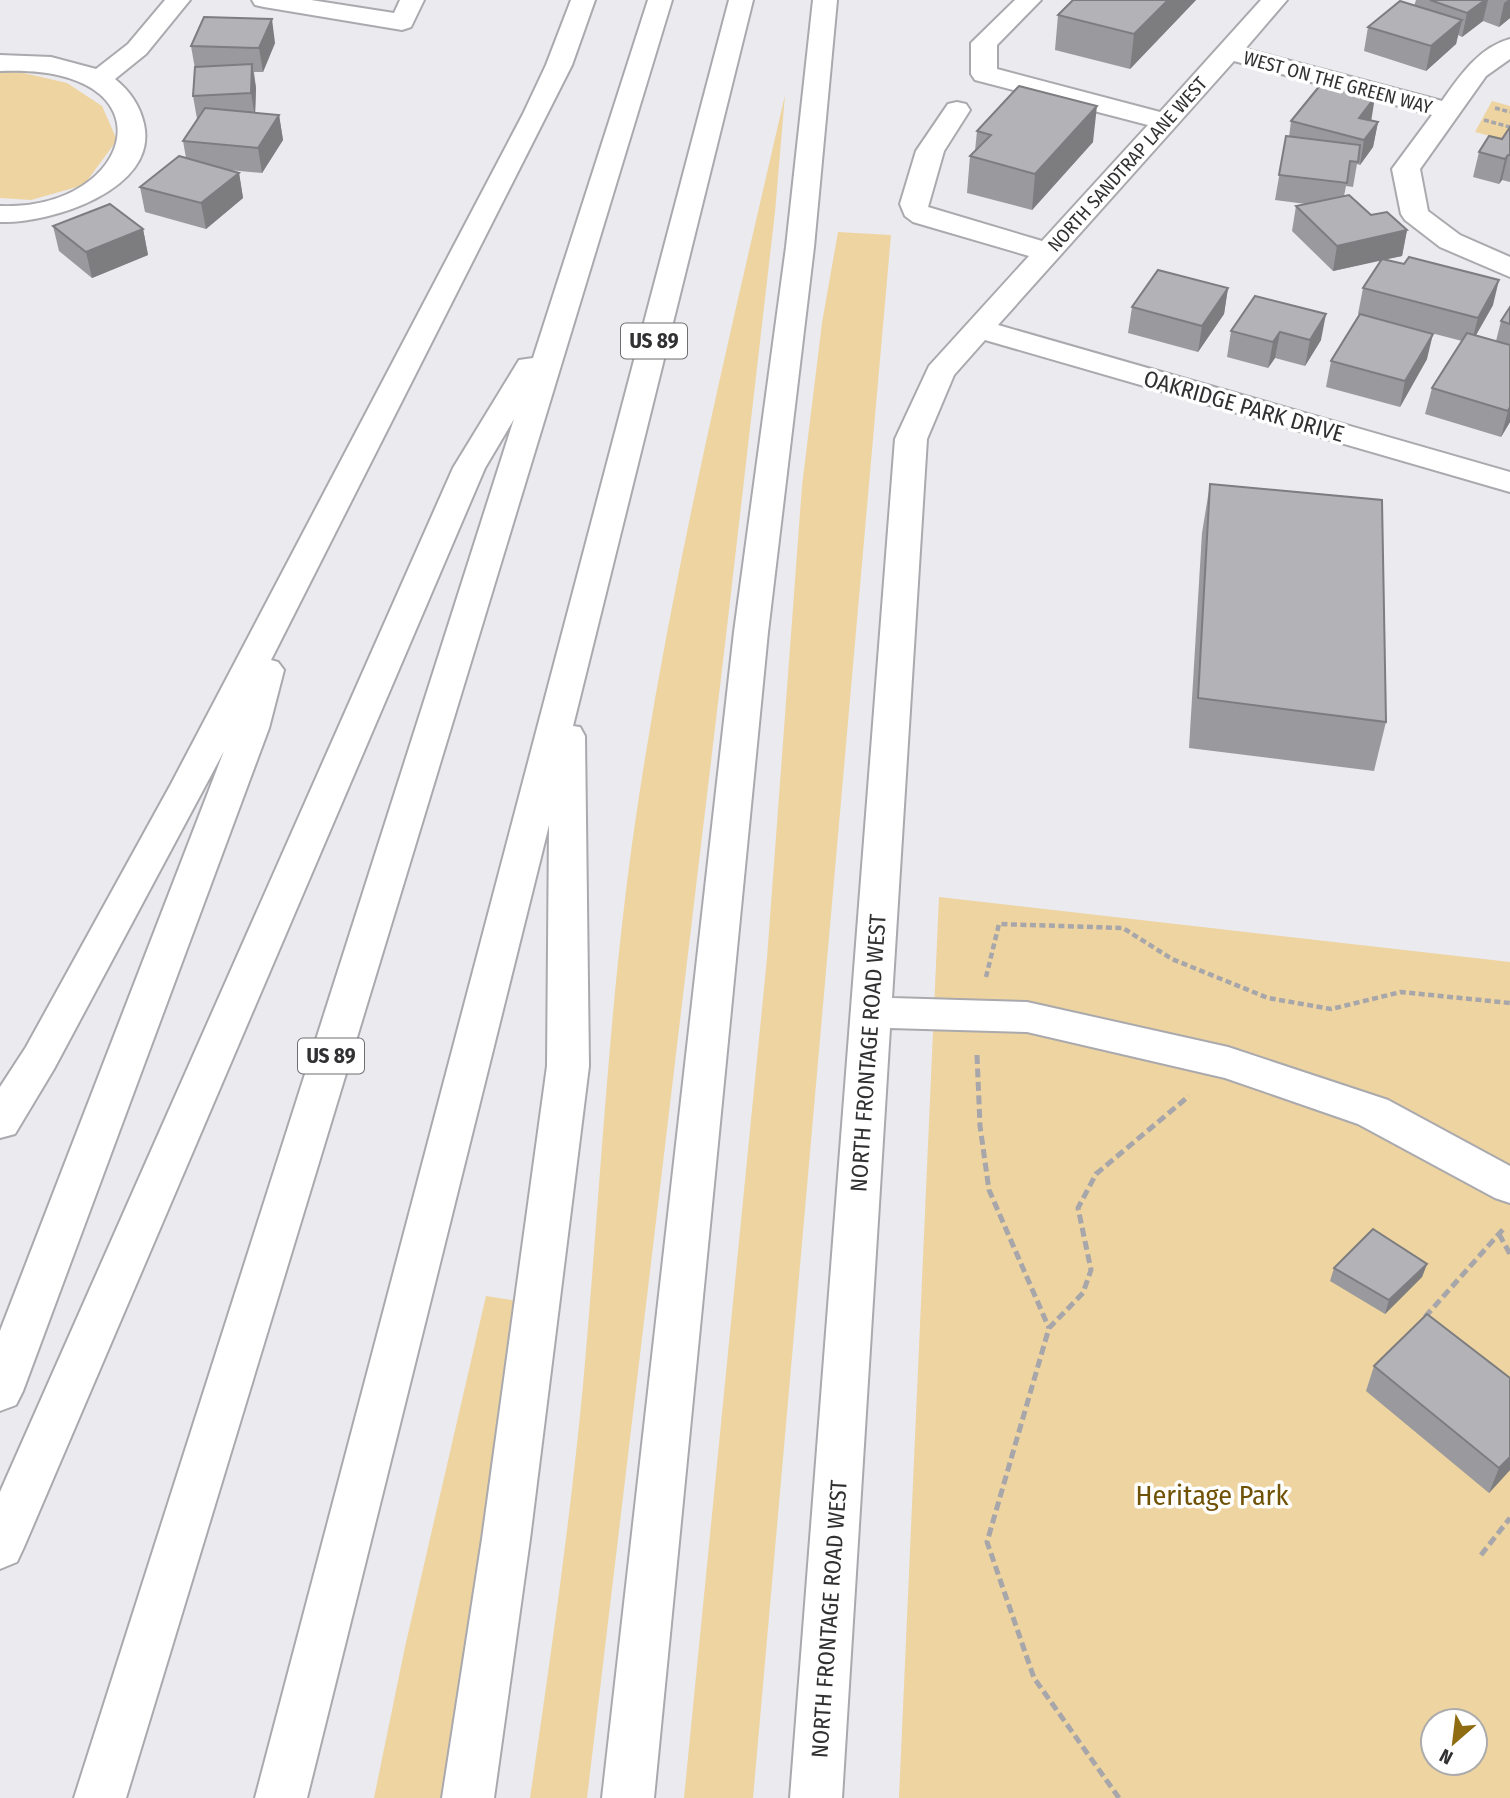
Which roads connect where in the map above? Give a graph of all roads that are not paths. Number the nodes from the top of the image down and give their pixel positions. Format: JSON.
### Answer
{"nodes":[{"id":1,"x":178,"y":0,"type":"edge"},
{"id":2,"x":264,"y":0,"type":"edge"},
{"id":3,"x":412,"y":0,"type":"edge"},
{"id":4,"x":583,"y":0,"type":"edge"},
{"id":5,"x":660,"y":0,"type":"edge"},
{"id":6,"x":741,"y":0,"type":"edge"},
{"id":7,"x":825,"y":0,"type":"edge"},
{"id":8,"x":1029,"y":0,"type":"edge"},
{"id":9,"x":1275,"y":0,"type":"edge"},
{"id":10,"x":1510,"y":47,"type":"edge"},
{"id":11,"x":1228,"y":52,"type":"junction"},
{"id":12,"x":0,"y":63,"type":"edge"},
{"id":13,"x":98,"y":80,"type":"junction"},
{"id":14,"x":957,"y":110,"type":"dead end"},
{"id":15,"x":1448,"y":111,"type":"junction"},
{"id":16,"x":1166,"y":122,"type":"junction"},
{"id":17,"x":0,"y":214,"type":"edge"},
{"id":18,"x":1048,"y":252,"type":"junction"},
{"id":19,"x":1510,"y":268,"type":"edge"},
{"id":20,"x":562,"y":313,"type":"junction"},
{"id":21,"x":979,"y":329,"type":"junction"},
{"id":22,"x":1510,"y":482,"type":"edge"},
{"id":23,"x":281,"y":607,"type":"junction"},
{"id":24,"x":567,"y":682,"type":"junction"},
{"id":25,"x":871,"y":1012,"type":"junction"},
{"id":26,"x":0,"y":1122,"type":"edge"},
{"id":27,"x":1510,"y":1186,"type":"edge"},
{"id":28,"x":0,"y":1391,"type":"edge"},
{"id":29,"x":0,"y":1547,"type":"edge"},
{"id":30,"x":100,"y":1798,"type":"edge"},
{"id":31,"x":281,"y":1798,"type":"edge"},
{"id":32,"x":468,"y":1798,"type":"edge"},
{"id":33,"x":628,"y":1798,"type":"edge"},
{"id":34,"x":816,"y":1798,"type":"edge"}],
"edges":[{"from":1,"to":13,"type":"main road"},
{"from":2,"to":3,"type":"main road"},
{"from":4,"to":23,"type":"main road"},
{"from":5,"to":20,"type":"main road","number":"US 89"},
{"from":6,"to":24,"type":"main road","number":"US 89"},
{"from":7,"to":33,"type":"main road"},
{"from":8,"to":16,"type":"main road"},
{"from":9,"to":11,"type":"main road","name":"NORTH SANDTRAP LANE WEST"},
{"from":10,"to":15,"type":"main road"},
{"from":11,"to":15,"type":"main road","name":"WEST ON THE GREEN WAY"},
{"from":11,"to":16,"type":"main road","name":"NORTH SANDTRAP LANE WEST"},
{"from":12,"to":13,"type":"main road"},
{"from":13,"to":17,"type":"main road"},
{"from":14,"to":18,"type":"main road"},
{"from":15,"to":19,"type":"main road"},
{"from":16,"to":18,"type":"main road","name":"NORTH SANDTRAP LANE WEST"},
{"from":18,"to":21,"type":"main road","name":"NORTH SANDTRAP LANE WEST"},
{"from":20,"to":29,"type":"main road"},
{"from":20,"to":30,"type":"main road","number":"US 89"},
{"from":21,"to":22,"type":"main road","name":"OAKRIDGE PARK DRIVE"},
{"from":21,"to":25,"type":"main road","name":"NORTH FRONTAGE ROAD WEST"},
{"from":23,"to":26,"type":"main road"},
{"from":23,"to":28,"type":"main road"},
{"from":24,"to":31,"type":"main road","number":"US 89"},
{"from":24,"to":32,"type":"main road"},
{"from":25,"to":27,"type":"main road"},
{"from":25,"to":34,"type":"main road","name":"NORTH FRONTAGE ROAD WEST"}]}
